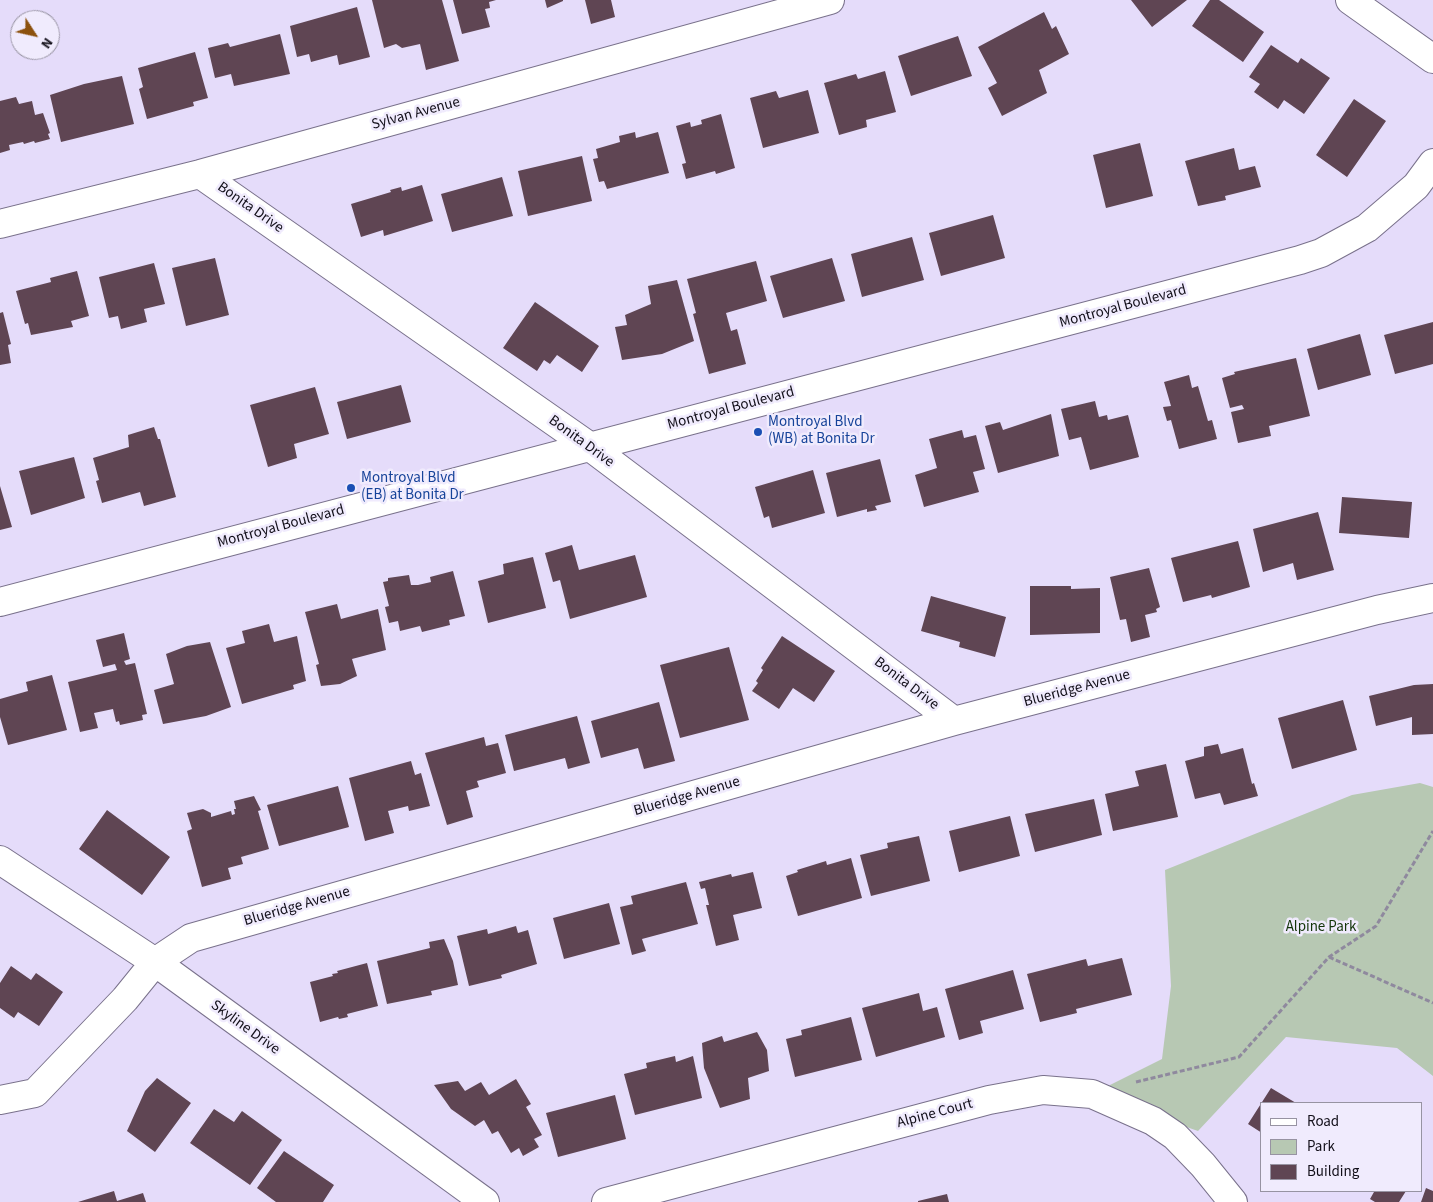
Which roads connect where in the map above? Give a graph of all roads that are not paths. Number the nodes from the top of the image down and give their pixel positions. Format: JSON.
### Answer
{"nodes":[{"id":1,"x":830,"y":0,"type":"edge"},
{"id":2,"x":1350,"y":0,"type":"edge"},
{"id":3,"x":1433,"y":60,"type":"edge"},
{"id":4,"x":1433,"y":163,"type":"edge"},
{"id":5,"x":200,"y":174,"type":"junction"},
{"id":6,"x":0,"y":224,"type":"edge"},
{"id":7,"x":589,"y":446,"type":"junction"},
{"id":8,"x":1433,"y":598,"type":"edge"},
{"id":9,"x":0,"y":602,"type":"edge"},
{"id":10,"x":954,"y":721,"type":"junction"},
{"id":11,"x":0,"y":860,"type":"edge"},
{"id":12,"x":155,"y":962,"type":"junction"},
{"id":13,"x":0,"y":1100,"type":"edge"},
{"id":14,"x":485,"y":1202,"type":"edge"},
{"id":15,"x":606,"y":1202,"type":"edge"},
{"id":16,"x":1233,"y":1202,"type":"edge"}],
"edges":[{"from":1,"to":5,"type":"street","name":"Sylvan Avenue"},
{"from":2,"to":3,"type":"street"},
{"from":4,"to":7,"type":"street","name":"Montroyal Boulevard"},
{"from":5,"to":6,"type":"street","name":"Sylvan Avenue"},
{"from":5,"to":7,"type":"street","name":"Bonita Drive"},
{"from":7,"to":9,"type":"street","name":"Montroyal Boulevard"},
{"from":7,"to":10,"type":"street","name":"Bonita Drive"},
{"from":8,"to":10,"type":"street","name":"Blueridge Avenue"},
{"from":10,"to":12,"type":"street","name":"Blueridge Avenue"},
{"from":11,"to":12,"type":"street","name":"Skyline Drive"},
{"from":12,"to":13,"type":"street","name":"Blueridge Avenue"},
{"from":12,"to":14,"type":"street","name":"Skyline Drive"},
{"from":15,"to":16,"type":"street","name":"Alpine Court"}]}
